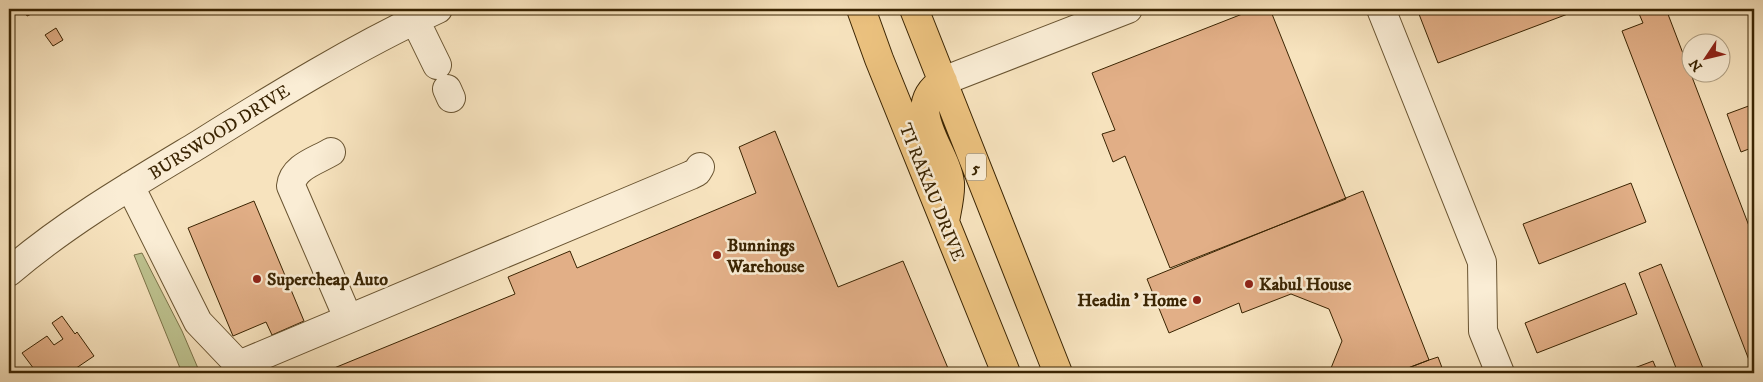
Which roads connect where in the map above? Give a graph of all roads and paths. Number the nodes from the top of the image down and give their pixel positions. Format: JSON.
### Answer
{"nodes":[{"id":1,"x":861,"y":9,"type":"edge"},
{"id":2,"x":914,"y":9,"type":"edge"},
{"id":3,"x":1128,"y":9,"type":"edge"},
{"id":4,"x":1381,"y":9,"type":"edge"},
{"id":5,"x":427,"y":14,"type":"edge"},
{"id":6,"x":943,"y":81,"type":"junction"},
{"id":7,"x":445,"y":84,"type":"dead end"},
{"id":8,"x":331,"y":152,"type":"dead end"},
{"id":9,"x":700,"y":168,"type":"dead end"},
{"id":10,"x":130,"y":186,"type":"junction"},
{"id":11,"x":945,"y":223,"type":"junction"},
{"id":12,"x":9,"y":272,"type":"edge"},
{"id":13,"x":348,"y":318,"type":"junction"},
{"id":14,"x":241,"y":369,"type":"edge"},
{"id":15,"x":1006,"y":373,"type":"edge"},
{"id":16,"x":1058,"y":373,"type":"edge"},
{"id":17,"x":1500,"y":373,"type":"edge"}],
"edges":[{"from":1,"to":11,"type":"main road","name":"TI RAKAU DRIVE"},
{"from":2,"to":6,"type":"main road","number":"5"},
{"from":3,"to":6,"type":"street"},
{"from":4,"to":17,"type":"street"},
{"from":5,"to":7,"type":"street"},
{"from":5,"to":10,"type":"street","name":"BURSWOOD DRIVE"},
{"from":6,"to":11,"type":"main road"},
{"from":6,"to":16,"type":"main road","number":"5"},
{"from":8,"to":13,"type":"street"},
{"from":9,"to":13,"type":"street"},
{"from":10,"to":12,"type":"street","name":"BURSWOOD DRIVE"},
{"from":10,"to":14,"type":"street"},
{"from":11,"to":15,"type":"main road","name":"TI RAKAU DRIVE"},
{"from":13,"to":14,"type":"street"}]}
